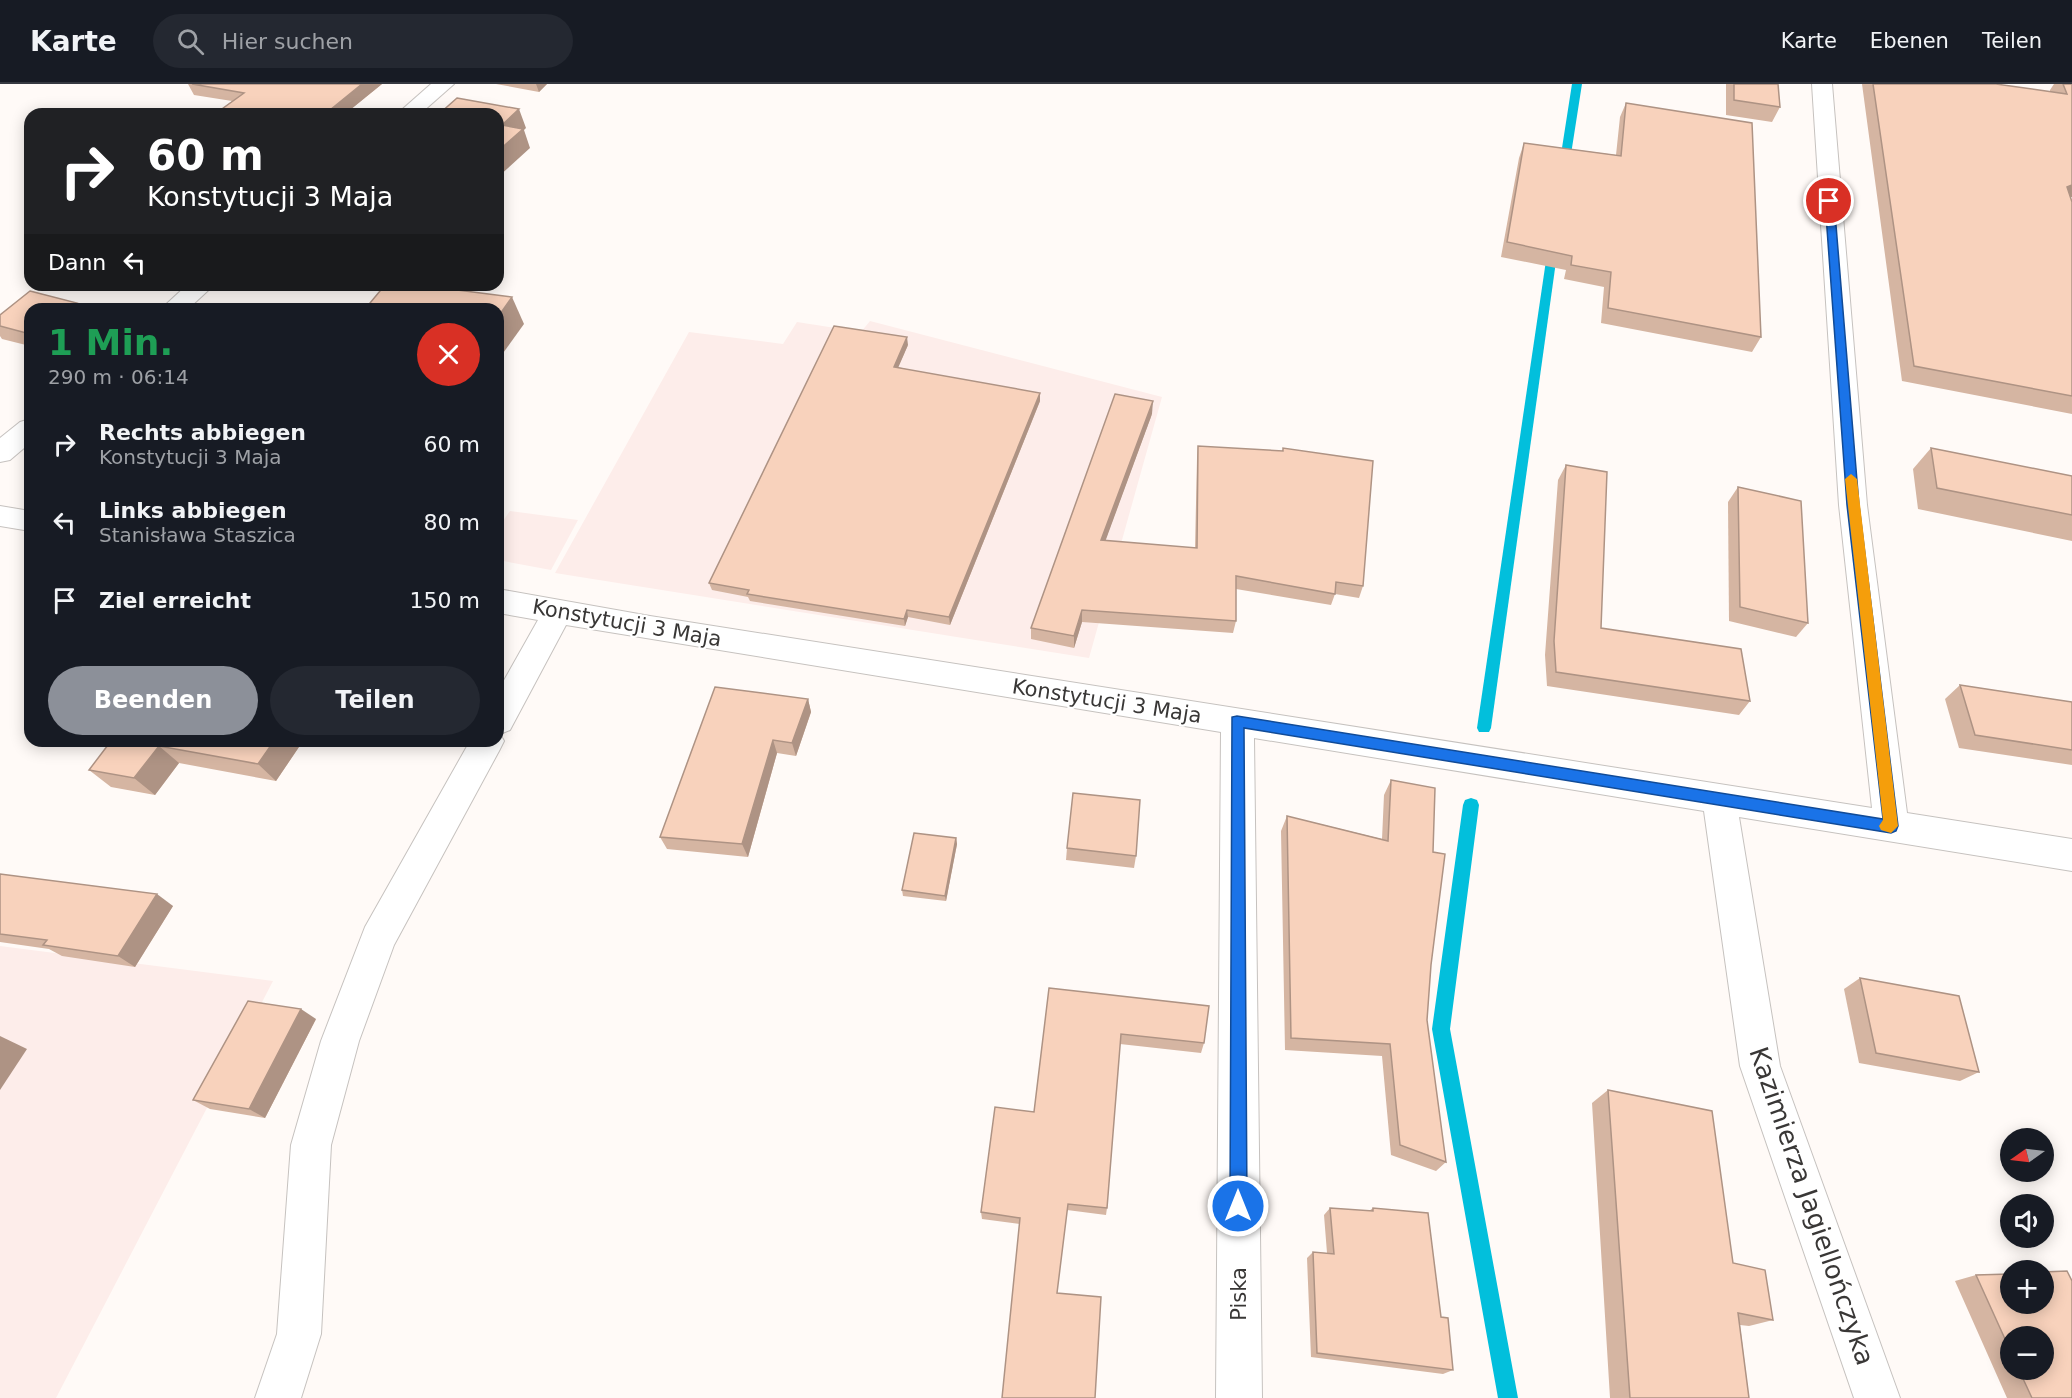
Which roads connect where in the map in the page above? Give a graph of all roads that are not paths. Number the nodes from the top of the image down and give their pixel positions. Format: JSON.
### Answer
{"nodes":[{"id":1,"x":444,"y":84,"type":"edge"},
{"id":2,"x":1822,"y":84,"type":"edge"},
{"id":3,"x":414,"y":108,"type":"edge"},
{"id":4,"x":195,"y":291,"type":"edge"},
{"id":5,"x":180,"y":303,"type":"edge"},
{"id":6,"x":24,"y":433,"type":"edge"},
{"id":7,"x":0,"y":453,"type":"edge"},
{"id":8,"x":0,"y":516,"type":"edge"},
{"id":9,"x":24,"y":520,"type":"edge"},
{"id":10,"x":504,"y":602,"type":"edge"},
{"id":11,"x":558,"y":611,"type":"junction"},
{"id":12,"x":504,"y":710,"type":"edge"},
{"id":13,"x":1237,"y":721,"type":"junction"},
{"id":14,"x":484,"y":747,"type":"edge"},
{"id":15,"x":1719,"y":799,"type":"junction"},
{"id":16,"x":1891,"y":826,"type":"junction"},
{"id":17,"x":2072,"y":855,"type":"edge"},
{"id":18,"x":278,"y":1398,"type":"edge"},
{"id":19,"x":1239,"y":1398,"type":"edge"},
{"id":20,"x":1877,"y":1398,"type":"edge"}],
"edges":[{"from":1,"to":3,"type":"street"},
{"from":2,"to":16,"type":"street"},
{"from":4,"to":5,"type":"street"},
{"from":6,"to":7,"type":"street"},
{"from":8,"to":9,"type":"street"},
{"from":10,"to":11,"type":"street","name":"Konstytucji 3 Maja"},
{"from":11,"to":12,"type":"street"},
{"from":11,"to":13,"type":"street","name":"Konstytucji 3 Maja"},
{"from":13,"to":15,"type":"street","name":"Konstytucji 3 Maja"},
{"from":13,"to":19,"type":"street","name":"Piska"},
{"from":14,"to":18,"type":"street"},
{"from":15,"to":16,"type":"street","name":"Konstytucji 3 Maja"},
{"from":15,"to":20,"type":"street","name":"Kazimierza Jagiellończyka"},
{"from":16,"to":17,"type":"street","name":"Konstytucji 3 Maja"}]}
